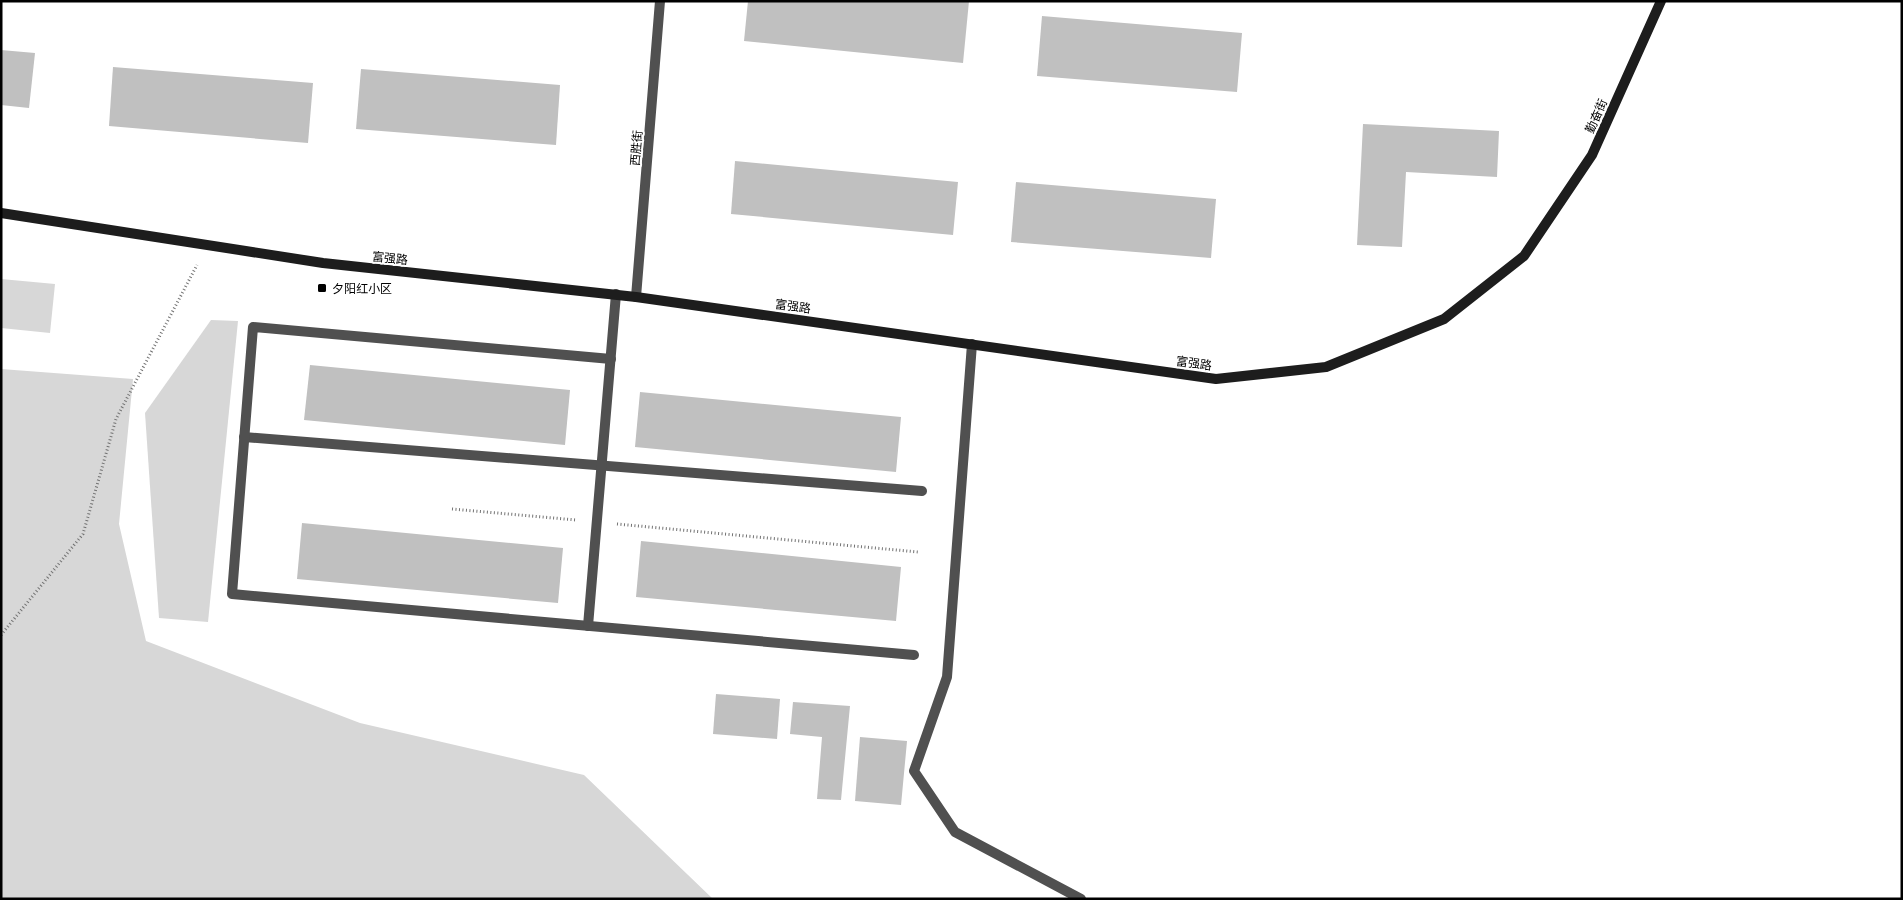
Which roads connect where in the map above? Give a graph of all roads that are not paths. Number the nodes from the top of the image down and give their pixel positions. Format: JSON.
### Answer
{"nodes":[{"id":1,"x":660,"y":1,"type":"edge"},
{"id":2,"x":1661,"y":1,"type":"edge"},
{"id":3,"x":1,"y":213,"type":"edge"},
{"id":4,"x":1540,"y":233,"type":"joint"},
{"id":5,"x":616,"y":294,"type":"junction"},
{"id":6,"x":636,"y":297,"type":"junction"},
{"id":7,"x":972,"y":344,"type":"junction"},
{"id":8,"x":611,"y":359,"type":"junction"},
{"id":9,"x":244,"y":437,"type":"junction"},
{"id":10,"x":602,"y":465,"type":"junction"},
{"id":11,"x":922,"y":491,"type":"dead end"},
{"id":12,"x":588,"y":626,"type":"junction"},
{"id":13,"x":914,"y":655,"type":"dead end"},
{"id":14,"x":1081,"y":899,"type":"edge"}],
"edges":[{"from":1,"to":6,"type":"street","name":"西胜街"},
{"from":2,"to":4,"type":"street","name":"勤奋街"},
{"from":3,"to":5,"type":"street","name":"富强路"},
{"from":4,"to":7,"type":"street","name":"富强路"},
{"from":5,"to":6,"type":"street","name":"富强路"},
{"from":5,"to":8,"type":"street"},
{"from":6,"to":7,"type":"street","name":"富强路"},
{"from":7,"to":14,"type":"street"},
{"from":8,"to":9,"type":"street"},
{"from":8,"to":10,"type":"street"},
{"from":9,"to":10,"type":"street"},
{"from":9,"to":12,"type":"street"},
{"from":10,"to":11,"type":"street"},
{"from":10,"to":12,"type":"street"},
{"from":12,"to":13,"type":"street"}]}
